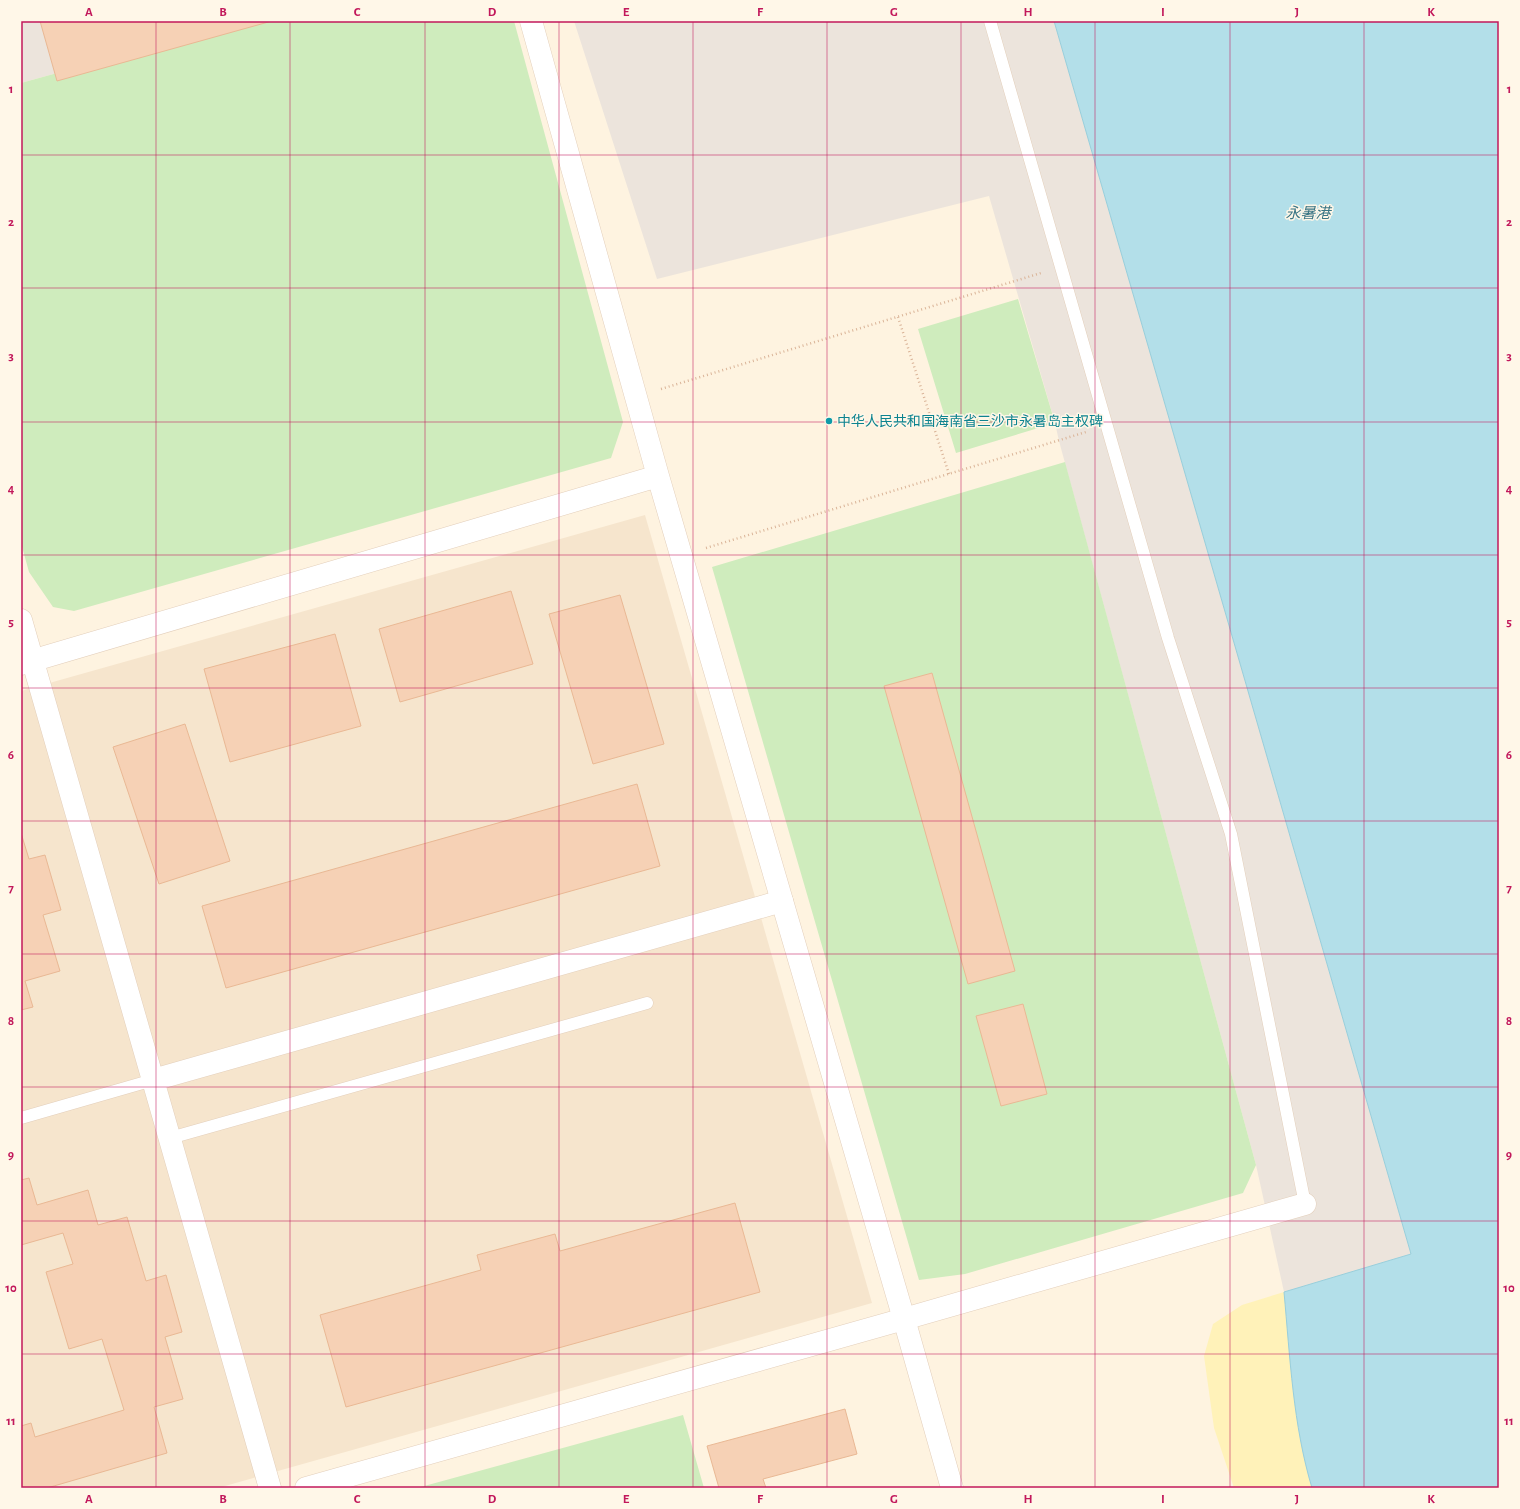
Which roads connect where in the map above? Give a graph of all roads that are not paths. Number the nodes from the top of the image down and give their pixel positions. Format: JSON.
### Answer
{"nodes":[{"id":1,"x":531,"y":21,"type":"edge"},
{"id":2,"x":990,"y":21,"type":"edge"},
{"id":3,"x":658,"y":476,"type":"junction"},
{"id":4,"x":21,"y":620,"type":"edge"},
{"id":5,"x":27,"y":662,"type":"edge"},
{"id":6,"x":782,"y":901,"type":"junction"},
{"id":7,"x":647,"y":1003,"type":"dead end"},
{"id":8,"x":153,"y":1080,"type":"junction"},
{"id":9,"x":21,"y":1118,"type":"edge"},
{"id":10,"x":170,"y":1138,"type":"junction"},
{"id":11,"x":1305,"y":1204,"type":"joint"},
{"id":12,"x":904,"y":1320,"type":"junction"},
{"id":13,"x":270,"y":1488,"type":"edge"},
{"id":14,"x":306,"y":1488,"type":"edge"},
{"id":15,"x":952,"y":1488,"type":"edge"}],
"edges":[{"from":1,"to":3,"type":"street"},
{"from":2,"to":11,"type":"lane"},
{"from":3,"to":5,"type":"street"},
{"from":3,"to":6,"type":"street"},
{"from":4,"to":5,"type":"street"},
{"from":5,"to":8,"type":"street"},
{"from":6,"to":8,"type":"street"},
{"from":6,"to":12,"type":"street"},
{"from":7,"to":10,"type":"lane"},
{"from":8,"to":9,"type":"lane"},
{"from":8,"to":10,"type":"street"},
{"from":10,"to":13,"type":"street"},
{"from":11,"to":12,"type":"street"},
{"from":12,"to":14,"type":"street"},
{"from":12,"to":15,"type":"street"}]}
